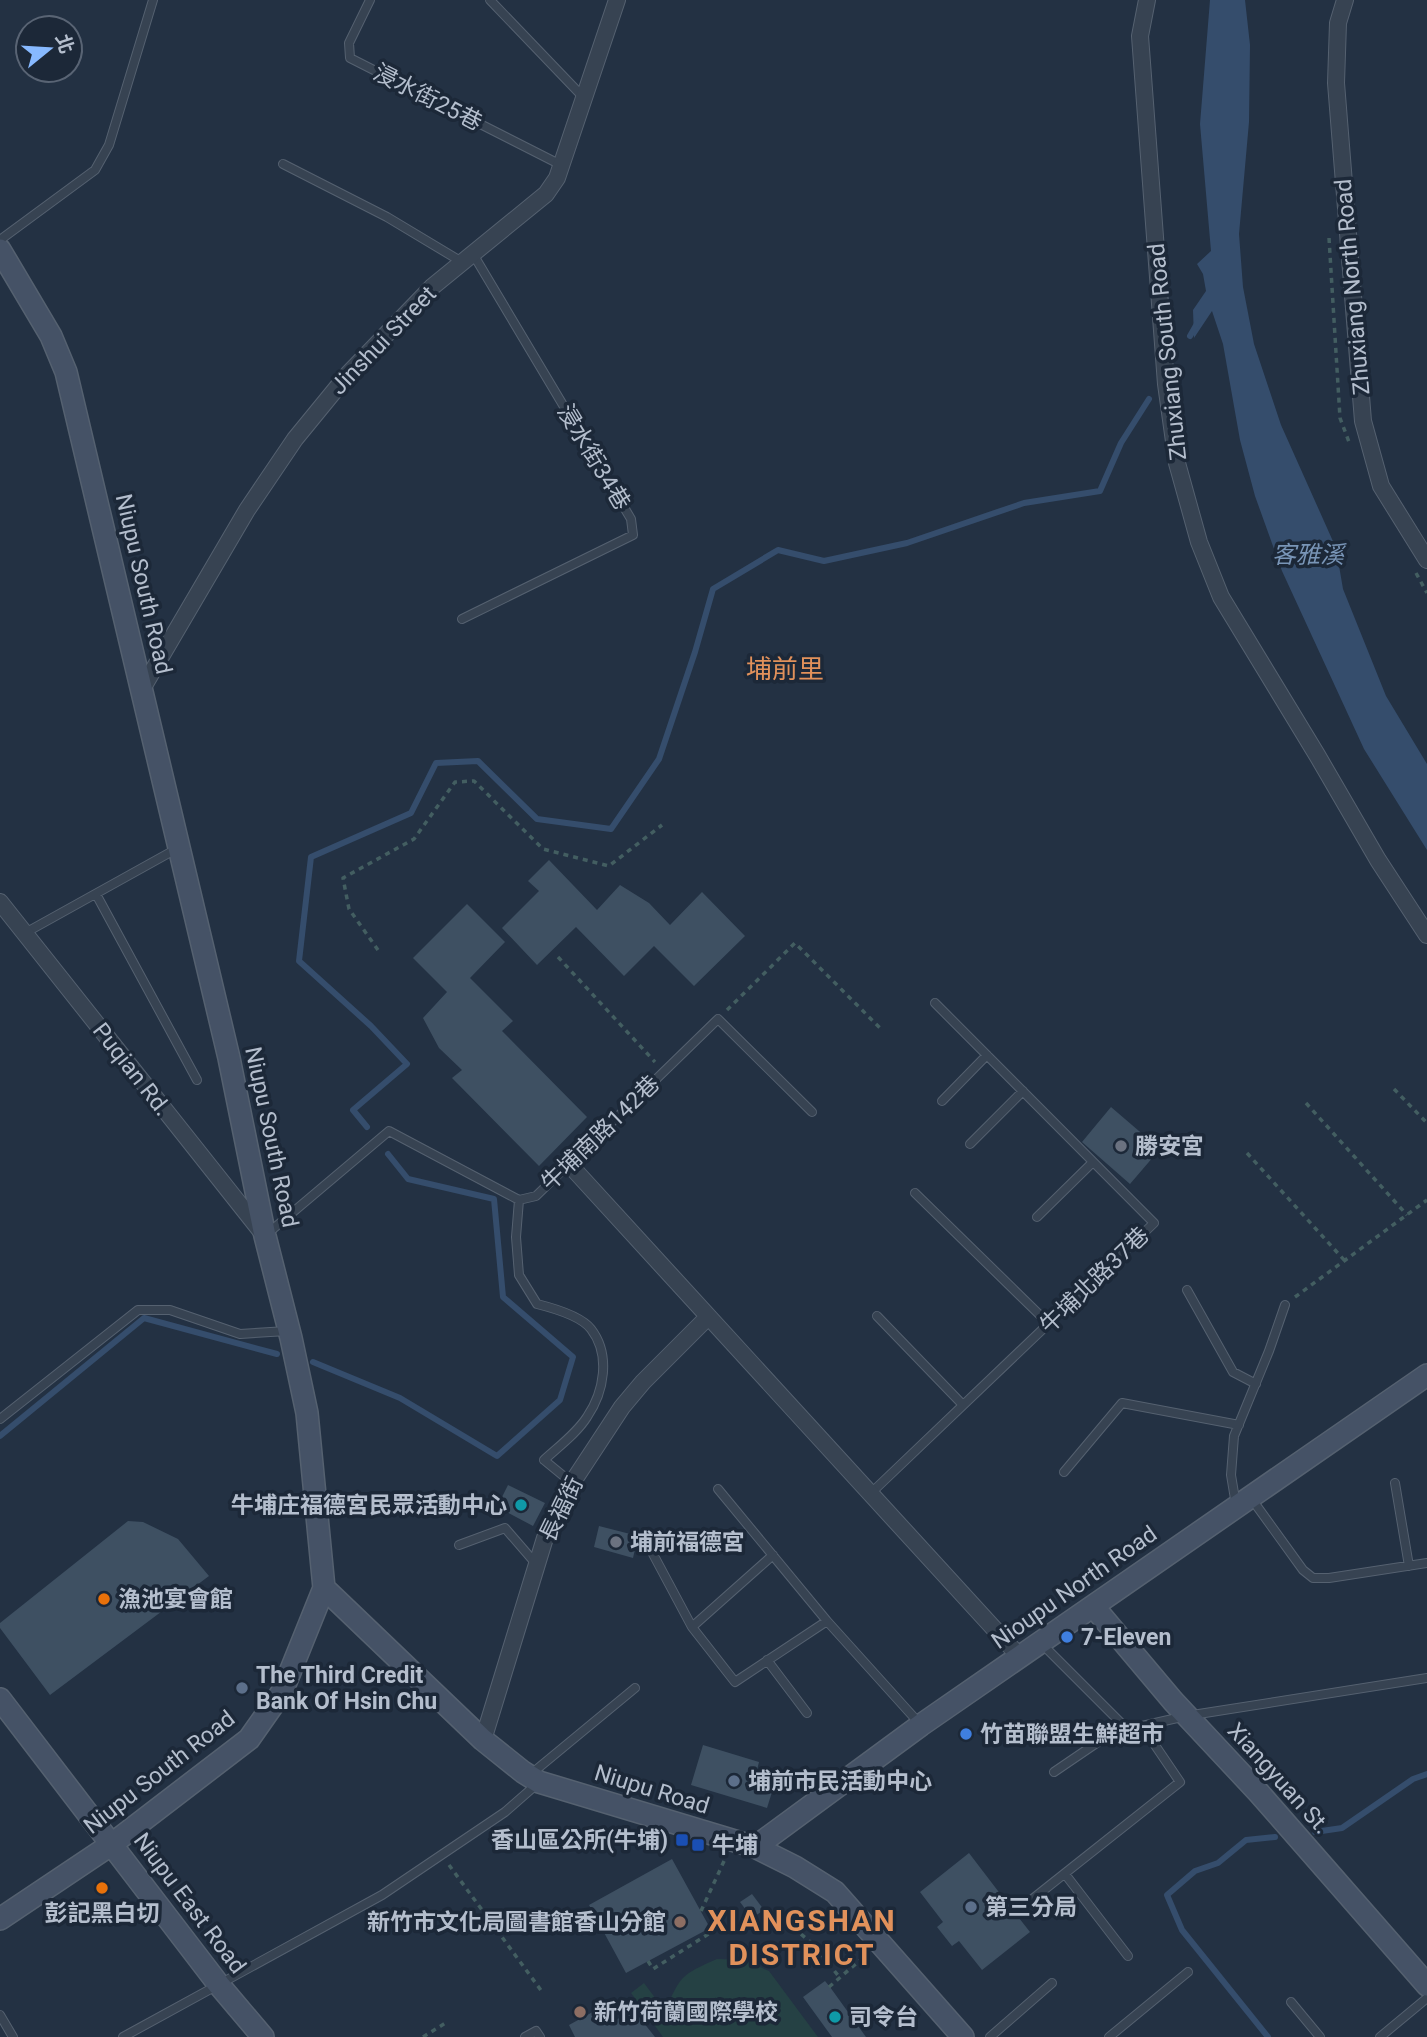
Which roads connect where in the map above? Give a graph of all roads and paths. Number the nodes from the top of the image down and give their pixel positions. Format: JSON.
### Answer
{"nodes":[{"id":1,"x":153,"y":0,"type":"edge"},
{"id":2,"x":370,"y":0,"type":"edge"},
{"id":3,"x":490,"y":0,"type":"edge"},
{"id":4,"x":617,"y":0,"type":"edge"},
{"id":5,"x":1147,"y":0,"type":"edge"},
{"id":6,"x":1345,"y":0,"type":"edge"},
{"id":7,"x":584,"y":98,"type":"junction"},
{"id":8,"x":283,"y":164,"type":"dead end"},
{"id":9,"x":561,"y":165,"type":"junction"},
{"id":10,"x":0,"y":240,"type":"edge"},
{"id":11,"x":0,"y":250,"type":"edge"},
{"id":12,"x":468,"y":258,"type":"junction"},
{"id":13,"x":1427,"y":559,"type":"edge"},
{"id":14,"x":463,"y":619,"type":"dead end"},
{"id":15,"x":142,"y":689,"type":"junction"},
{"id":16,"x":663,"y":825,"type":"dead end"},
{"id":17,"x":178,"y":848,"type":"junction"},
{"id":18,"x":96,"y":894,"type":"junction"},
{"id":19,"x":0,"y":902,"type":"edge"},
{"id":20,"x":25,"y":933,"type":"junction"},
{"id":21,"x":1427,"y":935,"type":"edge"},
{"id":22,"x":378,"y":950,"type":"dead end"},
{"id":23,"x":558,"y":957,"type":"dead end"},
{"id":24,"x":935,"y":1003,"type":"dead end"},
{"id":25,"x":718,"y":1019,"type":"junction"},
{"id":26,"x":880,"y":1028,"type":"dead end"},
{"id":27,"x":987,"y":1055,"type":"junction"},
{"id":28,"x":663,"y":1071,"type":"junction"},
{"id":29,"x":197,"y":1080,"type":"dead end"},
{"id":30,"x":1394,"y":1089,"type":"dead end"},
{"id":31,"x":1023,"y":1091,"type":"junction"},
{"id":32,"x":942,"y":1101,"type":"dead end"},
{"id":33,"x":1306,"y":1103,"type":"dead end"},
{"id":34,"x":812,"y":1112,"type":"dead end"},
{"id":35,"x":1427,"y":1123,"type":"edge"},
{"id":36,"x":970,"y":1144,"type":"dead end"},
{"id":37,"x":1247,"y":1153,"type":"dead end"},
{"id":38,"x":1093,"y":1162,"type":"junction"},
{"id":39,"x":568,"y":1163,"type":"junction"},
{"id":40,"x":915,"y":1193,"type":"dead end"},
{"id":41,"x":519,"y":1200,"type":"junction"},
{"id":42,"x":1427,"y":1200,"type":"edge"},
{"id":43,"x":1407,"y":1215,"type":"junction"},
{"id":44,"x":1037,"y":1217,"type":"dead end"},
{"id":45,"x":265,"y":1236,"type":"junction"},
{"id":46,"x":1345,"y":1261,"type":"junction"},
{"id":47,"x":1187,"y":1290,"type":"dead end"},
{"id":48,"x":1285,"y":1305,"type":"joint"},
{"id":49,"x":877,"y":1316,"type":"dead end"},
{"id":50,"x":708,"y":1317,"type":"junction"},
{"id":51,"x":1049,"y":1324,"type":"junction"},
{"id":52,"x":290,"y":1331,"type":"junction"},
{"id":53,"x":1427,"y":1375,"type":"edge"},
{"id":54,"x":1256,"y":1384,"type":"junction"},
{"id":55,"x":964,"y":1405,"type":"junction"},
{"id":56,"x":0,"y":1419,"type":"edge"},
{"id":57,"x":1239,"y":1425,"type":"junction"},
{"id":58,"x":1064,"y":1472,"type":"dead end"},
{"id":59,"x":1395,"y":1482,"type":"dead end"},
{"id":60,"x":572,"y":1483,"type":"junction"},
{"id":61,"x":718,"y":1489,"type":"dead end"},
{"id":62,"x":870,"y":1494,"type":"junction"},
{"id":63,"x":1242,"y":1501,"type":"junction"},
{"id":64,"x":459,"y":1545,"type":"dead end"},
{"id":65,"x":653,"y":1554,"type":"dead end"},
{"id":66,"x":773,"y":1555,"type":"junction"},
{"id":67,"x":1427,"y":1563,"type":"edge"},
{"id":68,"x":537,"y":1565,"type":"junction"},
{"id":69,"x":1409,"y":1566,"type":"junction"},
{"id":70,"x":324,"y":1588,"type":"junction"},
{"id":71,"x":1093,"y":1606,"type":"junction"},
{"id":72,"x":827,"y":1621,"type":"junction"},
{"id":73,"x":692,"y":1626,"type":"junction"},
{"id":74,"x":1041,"y":1643,"type":"junction"},
{"id":75,"x":1020,"y":1657,"type":"junction"},
{"id":76,"x":767,"y":1660,"type":"junction"},
{"id":77,"x":1427,"y":1678,"type":"edge"},
{"id":78,"x":635,"y":1688,"type":"dead end"},
{"id":79,"x":0,"y":1699,"type":"edge"},
{"id":80,"x":807,"y":1713,"type":"dead end"},
{"id":81,"x":1186,"y":1716,"type":"junction"},
{"id":82,"x":921,"y":1725,"type":"junction"},
{"id":83,"x":1123,"y":1725,"type":"junction"},
{"id":84,"x":1142,"y":1726,"type":"junction"},
{"id":85,"x":483,"y":1740,"type":"junction"},
{"id":86,"x":1054,"y":1772,"type":"dead end"},
{"id":87,"x":534,"y":1779,"type":"junction"},
{"id":88,"x":734,"y":1841,"type":"junction"},
{"id":89,"x":113,"y":1844,"type":"junction"},
{"id":90,"x":755,"y":1847,"type":"junction"},
{"id":91,"x":441,"y":1855,"type":"junction"},
{"id":92,"x":1065,"y":1874,"type":"junction"},
{"id":93,"x":701,"y":1911,"type":"dead end"},
{"id":94,"x":1016,"y":1912,"type":"dead end"},
{"id":95,"x":0,"y":1919,"type":"edge"},
{"id":96,"x":762,"y":1921,"type":"dead end"},
{"id":97,"x":710,"y":1933,"type":"dead end"},
{"id":98,"x":880,"y":1943,"type":"junction"},
{"id":99,"x":1128,"y":1956,"type":"dead end"},
{"id":100,"x":648,"y":1962,"type":"dead end"},
{"id":101,"x":1188,"y":1972,"type":"dead end"},
{"id":102,"x":840,"y":1978,"type":"junction"},
{"id":103,"x":1052,"y":1983,"type":"dead end"},
{"id":104,"x":219,"y":1985,"type":"junction"},
{"id":105,"x":1427,"y":1985,"type":"edge"},
{"id":106,"x":830,"y":1987,"type":"dead end"},
{"id":107,"x":544,"y":1993,"type":"dead end"},
{"id":108,"x":1427,"y":1998,"type":"edge"},
{"id":109,"x":1290,"y":2002,"type":"dead end"},
{"id":110,"x":0,"y":2015,"type":"edge"},
{"id":111,"x":447,"y":2022,"type":"dead end"},
{"id":112,"x":13,"y":2037,"type":"edge"},
{"id":113,"x":123,"y":2037,"type":"edge"},
{"id":114,"x":263,"y":2037,"type":"edge"},
{"id":115,"x":423,"y":2037,"type":"edge"},
{"id":116,"x":525,"y":2037,"type":"edge"},
{"id":117,"x":540,"y":2037,"type":"edge"},
{"id":118,"x":963,"y":2037,"type":"edge"},
{"id":119,"x":989,"y":2037,"type":"edge"},
{"id":120,"x":1109,"y":2037,"type":"edge"},
{"id":121,"x":1320,"y":2037,"type":"edge"},
{"id":122,"x":1380,"y":2037,"type":"edge"}],
"edges":[{"from":1,"to":10,"type":"lane"},
{"from":2,"to":9,"type":"lane","name":"浸水街25巷"},
{"from":3,"to":7,"type":"lane"},
{"from":4,"to":7,"type":"street","name":"Jinshui Street"},
{"from":5,"to":21,"type":"street","name":"Zhuxiang South Road"},
{"from":6,"to":13,"type":"street","name":"Zhuxiang North Road"},
{"from":7,"to":9,"type":"street","name":"Jinshui Street"},
{"from":8,"to":12,"type":"lane"},
{"from":9,"to":12,"type":"street","name":"Jinshui Street"},
{"from":11,"to":15,"type":"street","name":"Niupu South Road"},
{"from":12,"to":14,"type":"lane","name":"浸水街34巷"},
{"from":12,"to":15,"type":"street","name":"Jinshui Street"},
{"from":15,"to":17,"type":"street","name":"Niupu South Road"},
{"from":16,"to":22,"type":"path"},
{"from":17,"to":18,"type":"lane"},
{"from":17,"to":45,"type":"street","name":"Niupu South Road"},
{"from":18,"to":20,"type":"lane"},
{"from":18,"to":29,"type":"lane"},
{"from":19,"to":20,"type":"street","name":"Puqian Rd."},
{"from":20,"to":45,"type":"street","name":"Puqian Rd."},
{"from":23,"to":28,"type":"path"},
{"from":24,"to":27,"type":"lane","name":"牛埔北路37巷"},
{"from":25,"to":26,"type":"path"},
{"from":25,"to":28,"type":"lane","name":"牛埔南路142巷"},
{"from":25,"to":34,"type":"lane"},
{"from":27,"to":31,"type":"lane","name":"牛埔北路37巷"},
{"from":27,"to":32,"type":"lane"},
{"from":28,"to":39,"type":"lane","name":"牛埔南路142巷"},
{"from":30,"to":35,"type":"path"},
{"from":31,"to":36,"type":"lane"},
{"from":31,"to":38,"type":"lane","name":"牛埔北路37巷"},
{"from":33,"to":43,"type":"path"},
{"from":37,"to":46,"type":"path"},
{"from":38,"to":44,"type":"lane"},
{"from":38,"to":51,"type":"lane","name":"牛埔北路37巷"},
{"from":39,"to":41,"type":"lane","name":"牛埔南路142巷"},
{"from":39,"to":50,"type":"street"},
{"from":40,"to":51,"type":"lane"},
{"from":41,"to":45,"type":"lane","name":"牛埔南路142巷"},
{"from":41,"to":60,"type":"lane"},
{"from":42,"to":43,"type":"path"},
{"from":43,"to":46,"type":"path"},
{"from":45,"to":52,"type":"street","name":"Niupu South Road"},
{"from":46,"to":48,"type":"path"},
{"from":47,"to":54,"type":"lane"},
{"from":48,"to":54,"type":"lane"},
{"from":49,"to":55,"type":"lane"},
{"from":50,"to":60,"type":"street","name":"長福街"},
{"from":50,"to":62,"type":"street"},
{"from":51,"to":55,"type":"lane","name":"牛埔北路37巷"},
{"from":52,"to":56,"type":"lane"},
{"from":52,"to":70,"type":"street","name":"Niupu South Road"},
{"from":53,"to":63,"type":"street","name":"Nioupu North Road"},
{"from":54,"to":57,"type":"lane"},
{"from":55,"to":62,"type":"lane","name":"牛埔北路37巷"},
{"from":57,"to":58,"type":"lane"},
{"from":57,"to":63,"type":"lane"},
{"from":59,"to":69,"type":"lane"},
{"from":60,"to":68,"type":"street","name":"長福街"},
{"from":61,"to":66,"type":"lane"},
{"from":62,"to":75,"type":"street"},
{"from":63,"to":69,"type":"lane"},
{"from":63,"to":71,"type":"street","name":"Nioupu North Road"},
{"from":64,"to":68,"type":"lane"},
{"from":65,"to":73,"type":"lane"},
{"from":66,"to":72,"type":"lane"},
{"from":66,"to":73,"type":"lane"},
{"from":67,"to":69,"type":"lane"},
{"from":68,"to":85,"type":"street","name":"長福街"},
{"from":70,"to":85,"type":"street","name":"Niupu Road"},
{"from":70,"to":89,"type":"street","name":"Niupu South Road"},
{"from":71,"to":74,"type":"street","name":"Nioupu North Road"},
{"from":71,"to":81,"type":"street","name":"Xiangyuan St."},
{"from":72,"to":76,"type":"lane"},
{"from":72,"to":82,"type":"lane"},
{"from":73,"to":76,"type":"lane"},
{"from":74,"to":75,"type":"street","name":"Nioupu North Road"},
{"from":74,"to":83,"type":"lane"},
{"from":75,"to":82,"type":"street","name":"Nioupu North Road"},
{"from":76,"to":80,"type":"lane"},
{"from":77,"to":81,"type":"lane"},
{"from":78,"to":87,"type":"lane"},
{"from":79,"to":89,"type":"street","name":"Niupu East Road"},
{"from":81,"to":84,"type":"lane"},
{"from":81,"to":105,"type":"street","name":"Xiangyuan St."},
{"from":82,"to":90,"type":"street","name":"Nioupu North Road"},
{"from":83,"to":84,"type":"lane"},
{"from":83,"to":86,"type":"lane"},
{"from":84,"to":92,"type":"lane"},
{"from":85,"to":87,"type":"street","name":"Niupu Road"},
{"from":87,"to":88,"type":"street","name":"Niupu Road"},
{"from":87,"to":91,"type":"lane"},
{"from":88,"to":90,"type":"street","name":"Niupu Road"},
{"from":88,"to":93,"type":"path"},
{"from":89,"to":95,"type":"street","name":"Niupu South Road"},
{"from":89,"to":104,"type":"street","name":"Niupu East Road"},
{"from":90,"to":98,"type":"street","name":"Niupu Road"},
{"from":91,"to":104,"type":"lane"},
{"from":91,"to":107,"type":"path"},
{"from":92,"to":94,"type":"lane"},
{"from":92,"to":99,"type":"lane"},
{"from":96,"to":102,"type":"path"},
{"from":97,"to":100,"type":"path"},
{"from":98,"to":102,"type":"path"},
{"from":98,"to":118,"type":"street","name":"Niupu Road"},
{"from":101,"to":120,"type":"lane"},
{"from":102,"to":106,"type":"path"},
{"from":103,"to":119,"type":"lane"},
{"from":104,"to":113,"type":"lane"},
{"from":104,"to":114,"type":"street","name":"Niupu East Road"},
{"from":108,"to":122,"type":"lane"},
{"from":109,"to":121,"type":"lane"},
{"from":110,"to":112,"type":"lane"},
{"from":111,"to":115,"type":"path"},
{"from":116,"to":117,"type":"lane"}]}
